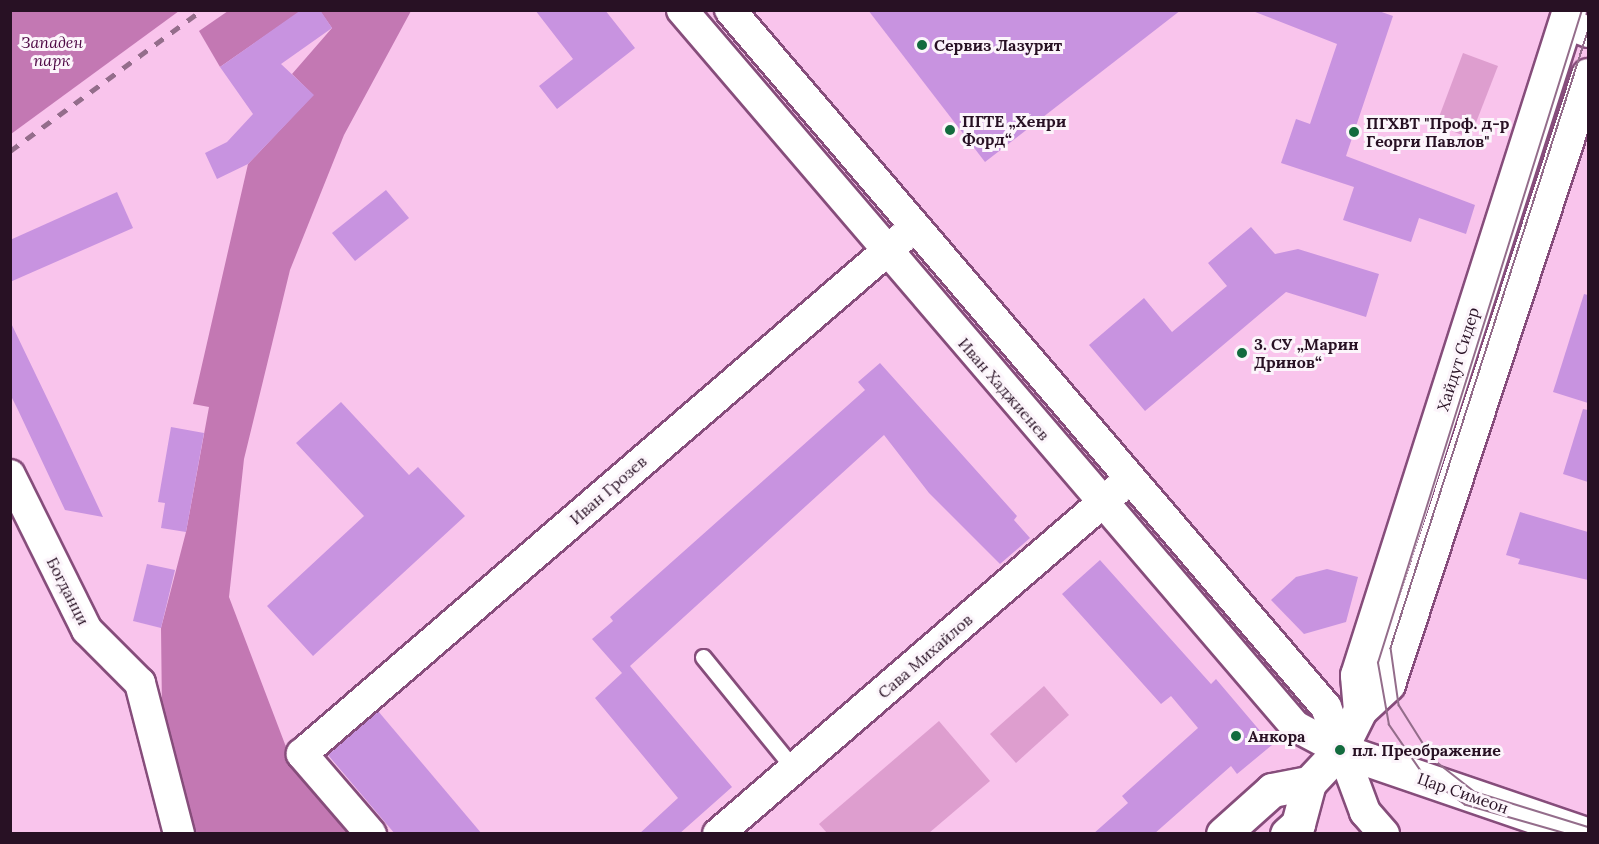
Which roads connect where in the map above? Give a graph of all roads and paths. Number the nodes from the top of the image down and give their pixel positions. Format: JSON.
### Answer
{"nodes":[{"id":1,"x":682,"y":10,"type":"edge"},
{"id":2,"x":730,"y":10,"type":"edge"},
{"id":3,"x":1574,"y":22,"type":"edge"},
{"id":4,"x":1588,"y":75,"type":"edge"},
{"id":5,"x":915,"y":226,"type":"junction"},
{"id":6,"x":886,"y":252,"type":"junction"},
{"id":7,"x":10,"y":475,"type":"edge"},
{"id":8,"x":1131,"y":478,"type":"junction"},
{"id":9,"x":1102,"y":503,"type":"junction"},
{"id":10,"x":702,"y":657,"type":"dead end"},
{"id":11,"x":1360,"y":710,"type":"junction"},
{"id":12,"x":1340,"y":750,"type":"junction"},
{"id":13,"x":794,"y":769,"type":"junction"},
{"id":14,"x":1309,"y":783,"type":"junction"},
{"id":15,"x":1371,"y":826,"type":"edge"},
{"id":16,"x":179,"y":834,"type":"edge"},
{"id":17,"x":371,"y":834,"type":"edge"},
{"id":18,"x":718,"y":834,"type":"edge"},
{"id":19,"x":1223,"y":834,"type":"edge"},
{"id":20,"x":1287,"y":834,"type":"edge"},
{"id":21,"x":1586,"y":834,"type":"edge"}],
"edges":[{"from":1,"to":6,"type":"street","name":"Иван Хаджиенев"},
{"from":2,"to":5,"type":"street"},
{"from":3,"to":11,"type":"street","name":"Хайдут Сидер"},
{"from":4,"to":11,"type":"street"},
{"from":5,"to":6,"type":"street","name":"Иван Грозев"},
{"from":5,"to":8,"type":"street"},
{"from":6,"to":9,"type":"street","name":"Иван Хаджиенев"},
{"from":6,"to":17,"type":"street","name":"Иван Грозев"},
{"from":7,"to":16,"type":"street","name":"Богданци"},
{"from":8,"to":9,"type":"street","name":"Сава Михайлов"},
{"from":8,"to":12,"type":"street"},
{"from":9,"to":12,"type":"street","name":"Иван Хаджиенев"},
{"from":9,"to":13,"type":"street","name":"Сава Михайлов"},
{"from":10,"to":13,"type":"lane"},
{"from":11,"to":12,"type":"street"},
{"from":12,"to":14,"type":"street"},
{"from":12,"to":15,"type":"street"},
{"from":12,"to":21,"type":"street","name":"Цар Симеон"},
{"from":13,"to":18,"type":"street","name":"Сава Михайлов"},
{"from":14,"to":19,"type":"street"},
{"from":14,"to":20,"type":"street"}]}
